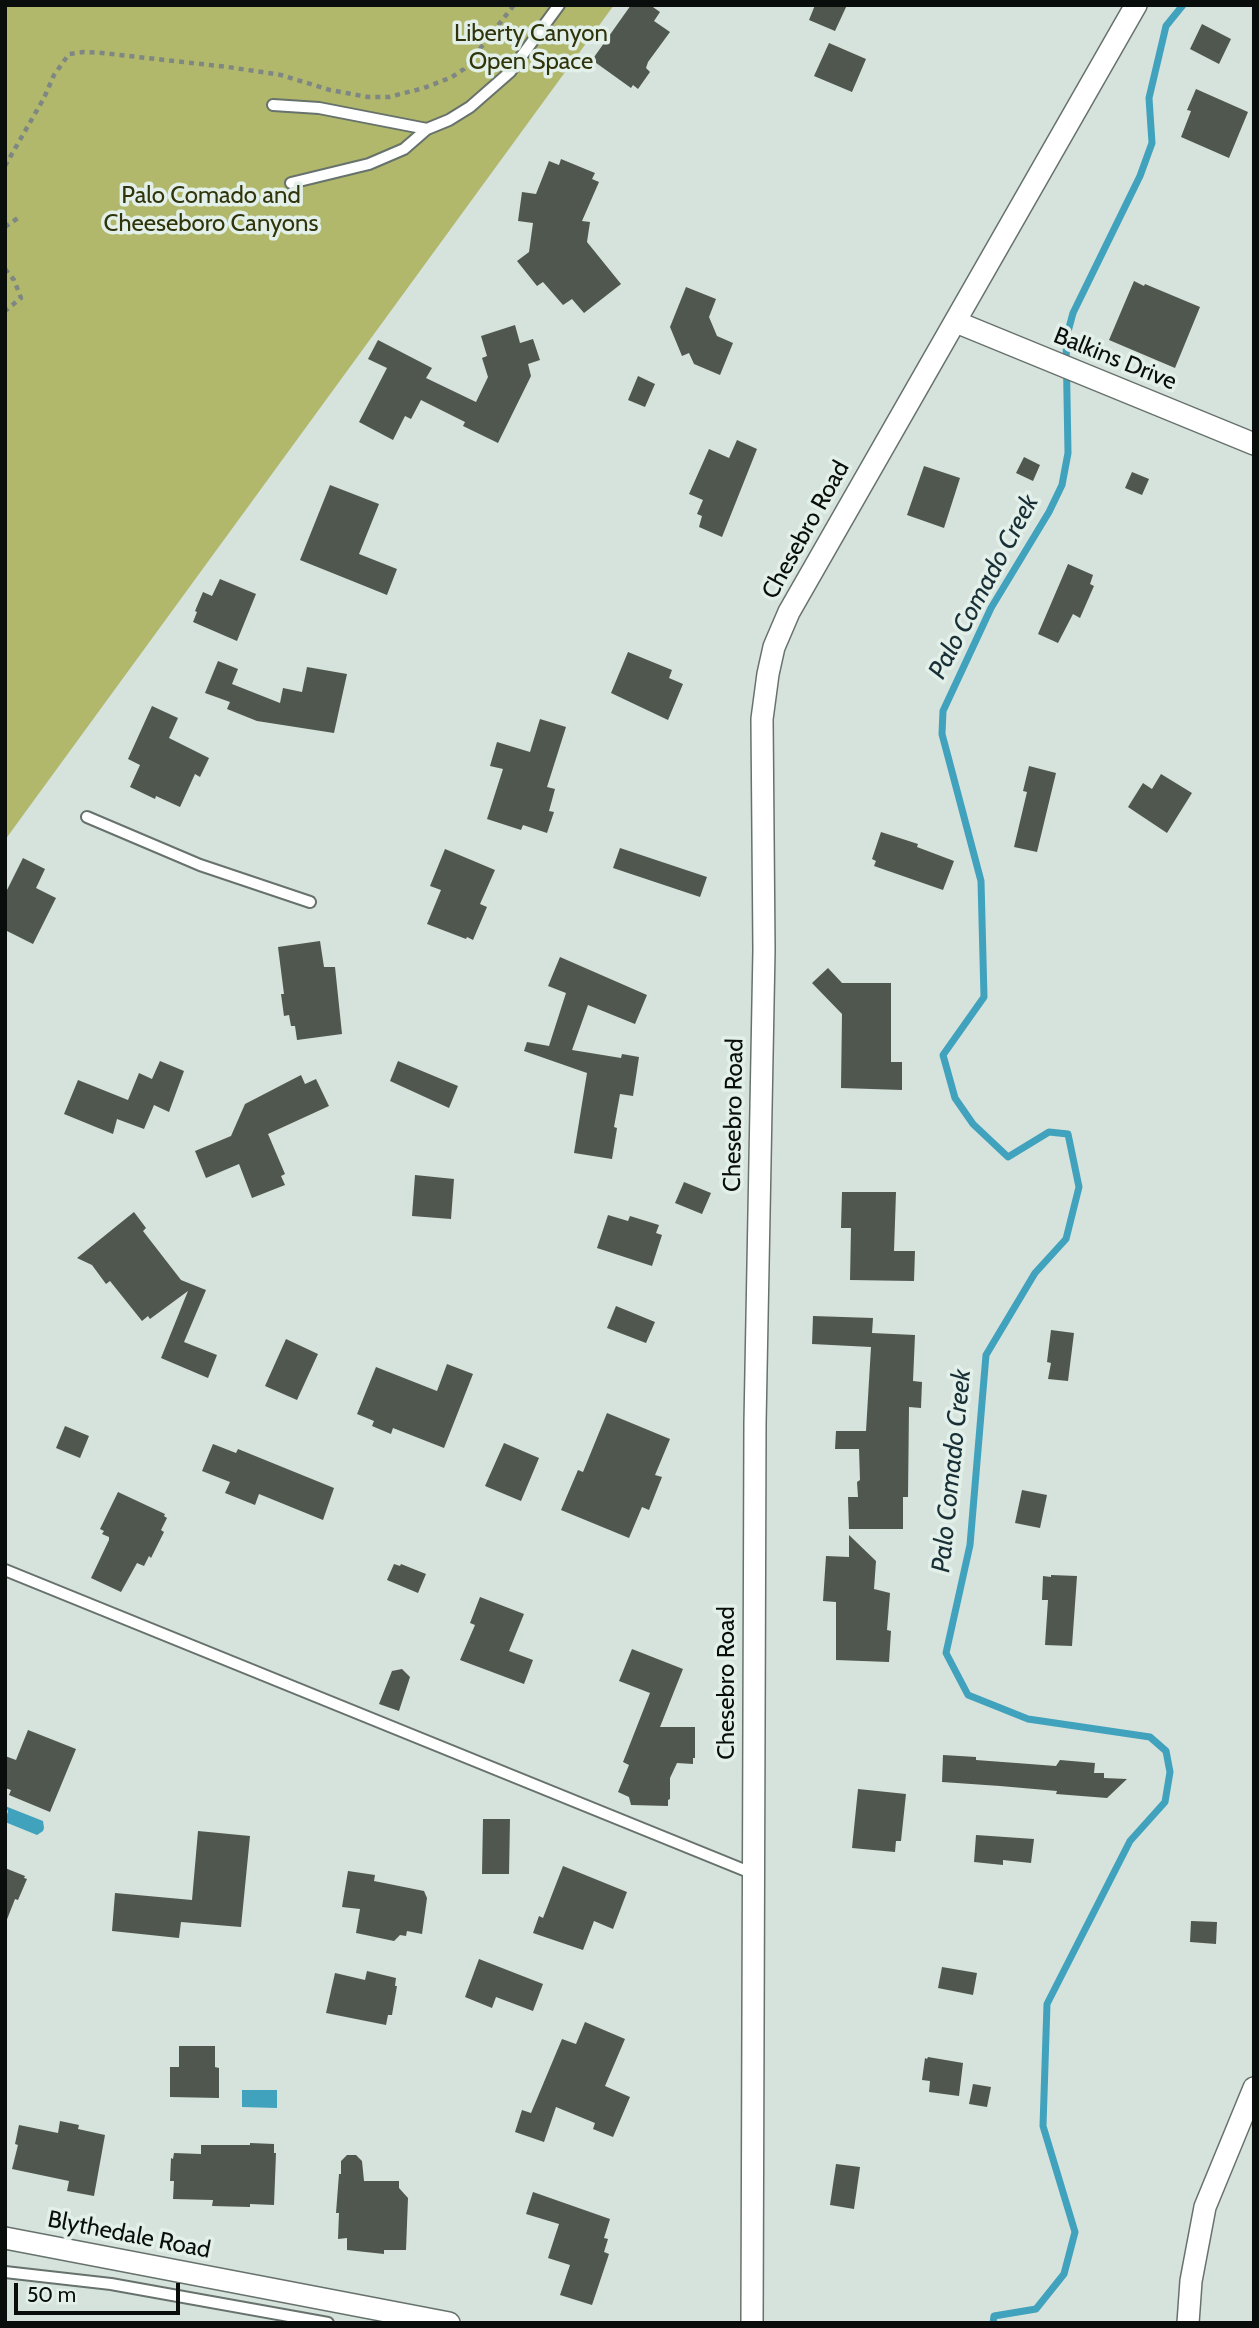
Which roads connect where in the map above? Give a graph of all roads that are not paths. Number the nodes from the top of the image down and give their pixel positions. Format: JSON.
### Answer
{"nodes":[{"id":1,"x":559,"y":5,"type":"edge"},
{"id":2,"x":1136,"y":5,"type":"edge"},
{"id":3,"x":273,"y":105,"type":"dead end"},
{"id":4,"x":426,"y":129,"type":"junction"},
{"id":5,"x":291,"y":183,"type":"dead end"},
{"id":6,"x":956,"y":322,"type":"junction"},
{"id":7,"x":1254,"y":444,"type":"edge"},
{"id":8,"x":87,"y":817,"type":"dead end"},
{"id":9,"x":310,"y":902,"type":"dead end"},
{"id":10,"x":5,"y":1570,"type":"edge"},
{"id":11,"x":754,"y":1874,"type":"junction"},
{"id":12,"x":1254,"y":2088,"type":"edge"},
{"id":13,"x":5,"y":2238,"type":"edge"},
{"id":14,"x":5,"y":2272,"type":"edge"},
{"id":15,"x":328,"y":2323,"type":"edge"},
{"id":16,"x":449,"y":2323,"type":"edge"},
{"id":17,"x":752,"y":2323,"type":"edge"},
{"id":18,"x":1188,"y":2323,"type":"edge"}],
"edges":[{"from":1,"to":4,"type":"lane"},
{"from":2,"to":6,"type":"street","name":"Chesebro Road"},
{"from":3,"to":4,"type":"lane"},
{"from":4,"to":5,"type":"lane"},
{"from":6,"to":7,"type":"street","name":"Balkins Drive"},
{"from":6,"to":11,"type":"street","name":"Chesebro Road"},
{"from":8,"to":9,"type":"lane"},
{"from":10,"to":11,"type":"lane"},
{"from":11,"to":17,"type":"street","name":"Chesebro Road"},
{"from":12,"to":18,"type":"street"},
{"from":13,"to":16,"type":"street","name":"Blythedale Road"},
{"from":14,"to":15,"type":"lane"}]}
